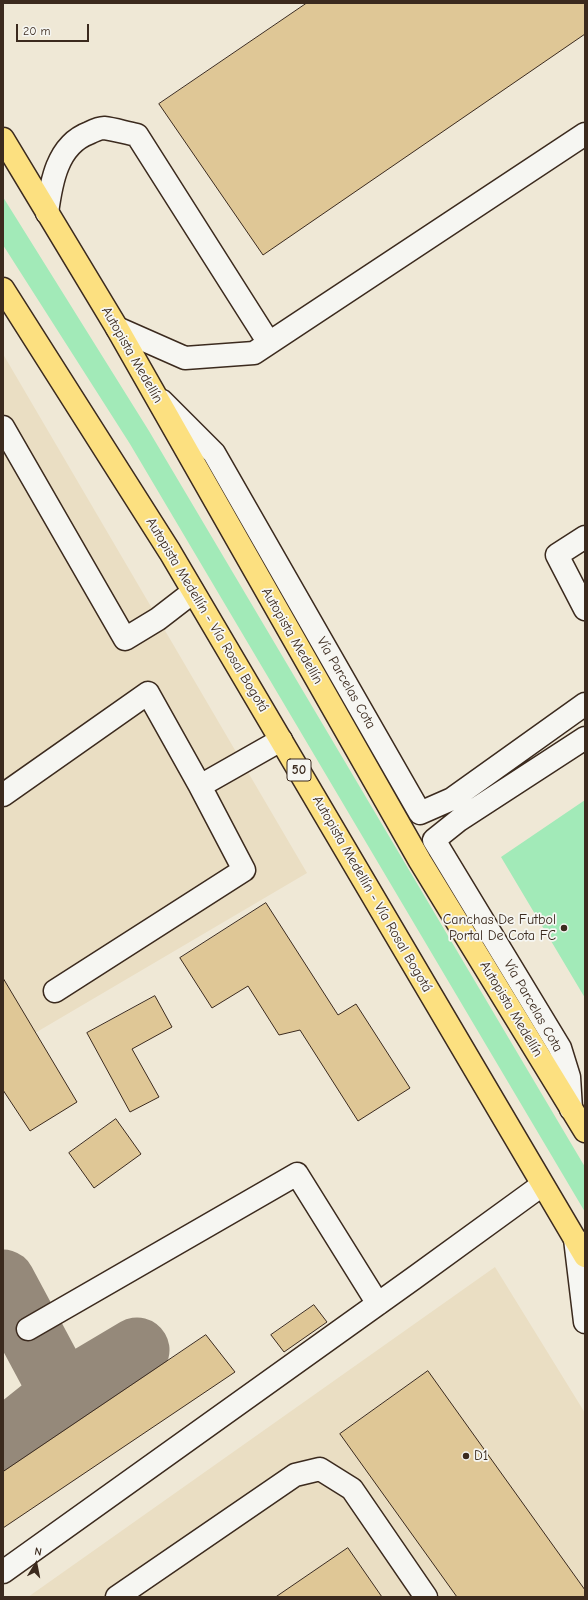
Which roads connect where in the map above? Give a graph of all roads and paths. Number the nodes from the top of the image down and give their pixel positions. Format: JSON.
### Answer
{"nodes":[{"id":1,"x":585,"y":134,"type":"edge"},
{"id":2,"x":3,"y":139,"type":"edge"},
{"id":3,"x":47,"y":213,"type":"junction"},
{"id":4,"x":3,"y":289,"type":"edge"},
{"id":5,"x":117,"y":328,"type":"junction"},
{"id":6,"x":268,"y":343,"type":"junction"},
{"id":7,"x":155,"y":394,"type":"junction"},
{"id":8,"x":3,"y":427,"type":"edge"},
{"id":9,"x":585,"y":537,"type":"edge"},
{"id":10,"x":193,"y":592,"type":"junction"},
{"id":11,"x":585,"y":609,"type":"edge"},
{"id":12,"x":585,"y":704,"type":"edge"},
{"id":13,"x":585,"y":738,"type":"edge"},
{"id":14,"x":281,"y":740,"type":"junction"},
{"id":15,"x":200,"y":786,"type":"junction"},
{"id":16,"x":3,"y":795,"type":"edge"},
{"id":17,"x":420,"y":813,"type":"junction"},
{"id":18,"x":434,"y":840,"type":"junction"},
{"id":19,"x":55,"y":991,"type":"dead end"},
{"id":20,"x":571,"y":1109,"type":"junction"},
{"id":21,"x":585,"y":1131,"type":"edge"},
{"id":22,"x":542,"y":1184,"type":"junction"},
{"id":23,"x":580,"y":1248,"type":"edge"},
{"id":24,"x":378,"y":1304,"type":"junction"},
{"id":25,"x":585,"y":1322,"type":"edge"},
{"id":26,"x":28,"y":1328,"type":"dead end"},
{"id":27,"x":3,"y":1572,"type":"edge"},
{"id":28,"x":117,"y":1597,"type":"edge"},
{"id":29,"x":426,"y":1597,"type":"edge"}],
"edges":[{"from":1,"to":6,"type":"street"},
{"from":2,"to":3,"type":"highway","name":"Autopista Medellín"},
{"from":3,"to":5,"type":"highway","name":"Autopista Medellín"},
{"from":3,"to":6,"type":"street"},
{"from":4,"to":10,"type":"highway","name":"Autopista Medellín - Vía Rosal Bogotá","number":"50"},
{"from":5,"to":6,"type":"street"},
{"from":5,"to":7,"type":"highway","name":"Autopista Medellín"},
{"from":7,"to":17,"type":"street","name":"Vía Parcelas Cota"},
{"from":7,"to":20,"type":"highway","name":"Autopista Medellín"},
{"from":8,"to":10,"type":"street"},
{"from":9,"to":11,"type":"street"},
{"from":10,"to":14,"type":"highway","name":"Autopista Medellín - Vía Rosal Bogotá","number":"50"},
{"from":12,"to":17,"type":"street"},
{"from":13,"to":18,"type":"street"},
{"from":14,"to":15,"type":"street"},
{"from":14,"to":22,"type":"highway","name":"Autopista Medellín - Vía Rosal Bogotá","number":"50"},
{"from":15,"to":16,"type":"street"},
{"from":15,"to":19,"type":"street"},
{"from":17,"to":18,"type":"street","name":"Vía Parcelas Cota"},
{"from":18,"to":20,"type":"street","name":"Vía Parcelas Cota"},
{"from":20,"to":21,"type":"highway","name":"Autopista Medellín"},
{"from":22,"to":23,"type":"highway","name":"Autopista Medellín - Vía Rosal Bogotá","number":"50"},
{"from":22,"to":24,"type":"street"},
{"from":23,"to":25,"type":"street"},
{"from":24,"to":26,"type":"street"},
{"from":24,"to":27,"type":"street"},
{"from":28,"to":29,"type":"street"}]}
